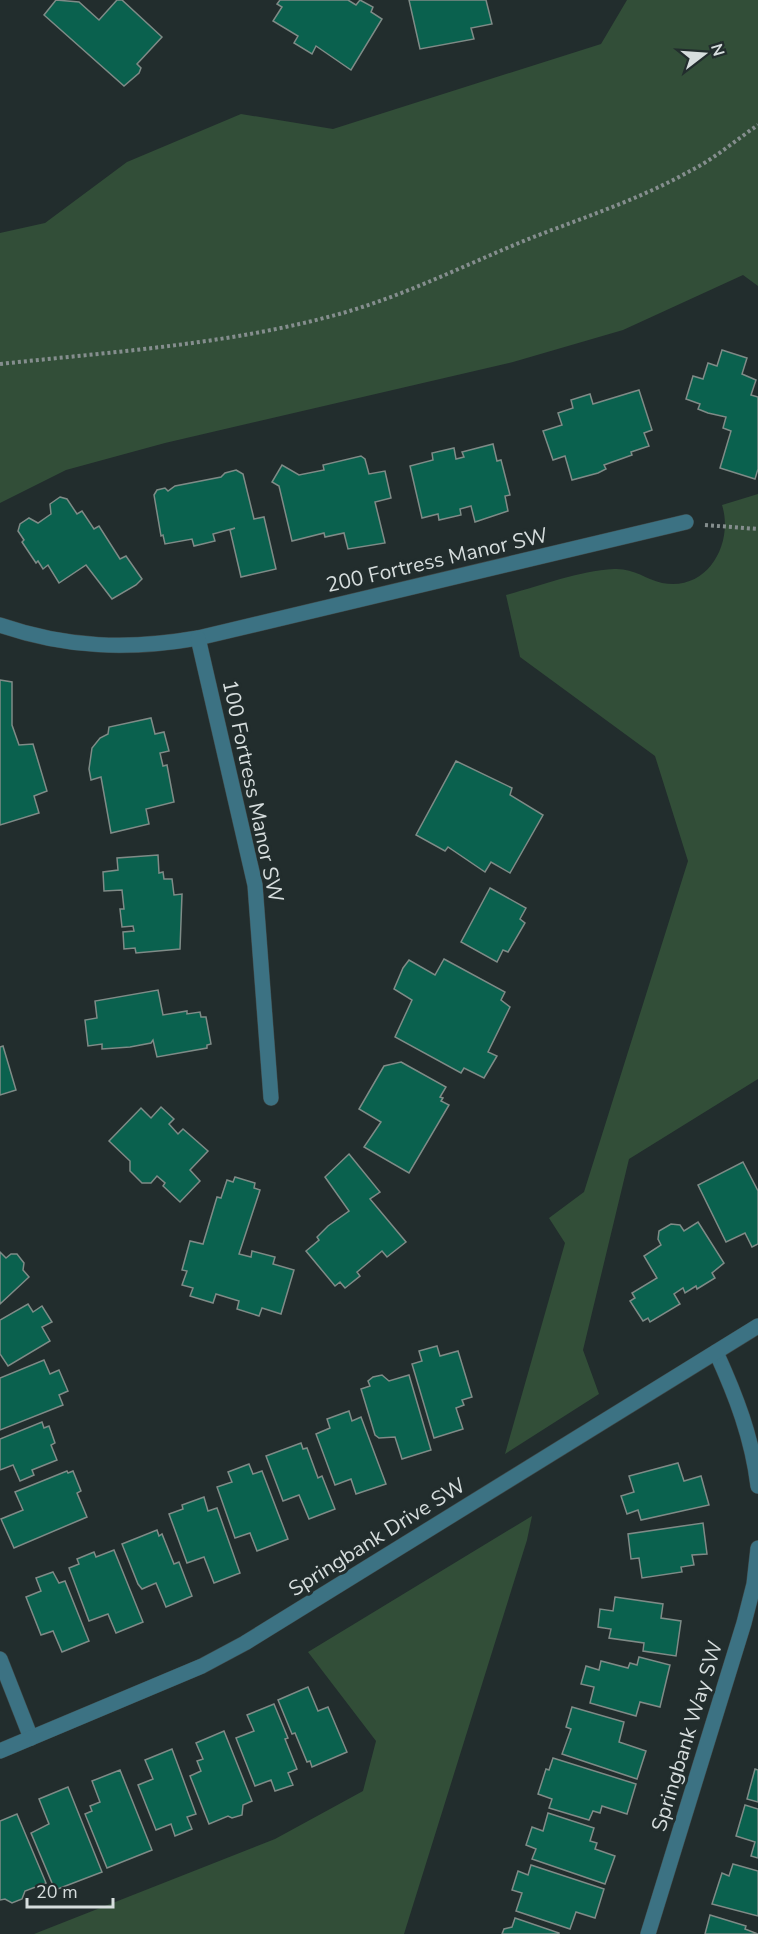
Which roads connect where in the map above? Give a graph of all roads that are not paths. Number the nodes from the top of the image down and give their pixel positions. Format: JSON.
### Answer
{"nodes":[{"id":1,"x":686,"y":522,"type":"road end"},
{"id":2,"x":0,"y":625,"type":"edge"},
{"id":3,"x":198,"y":638,"type":"junction"},
{"id":4,"x":271,"y":1098,"type":"dead end"},
{"id":5,"x":758,"y":1326,"type":"edge"},
{"id":6,"x":716,"y":1352,"type":"junction"},
{"id":7,"x":758,"y":1486,"type":"edge"},
{"id":8,"x":758,"y":1548,"type":"edge"},
{"id":9,"x":0,"y":1659,"type":"edge"},
{"id":10,"x":31,"y":1738,"type":"junction"},
{"id":11,"x":0,"y":1751,"type":"edge"},
{"id":12,"x":648,"y":1934,"type":"edge"}],
"edges":[{"from":1,"to":3,"type":"street","name":"200 Fortress Manor SW"},
{"from":2,"to":3,"type":"street","name":"200 Fortress Manor SW"},
{"from":3,"to":4,"type":"street","name":"100 Fortress Manor SW"},
{"from":5,"to":6,"type":"street","name":"Springbank Drive SW"},
{"from":6,"to":7,"type":"street"},
{"from":6,"to":10,"type":"street","name":"Springbank Drive SW"},
{"from":8,"to":12,"type":"street","name":"Springbank Way SW"},
{"from":9,"to":10,"type":"street"},
{"from":10,"to":11,"type":"street","name":"Springbank Drive SW"}]}
